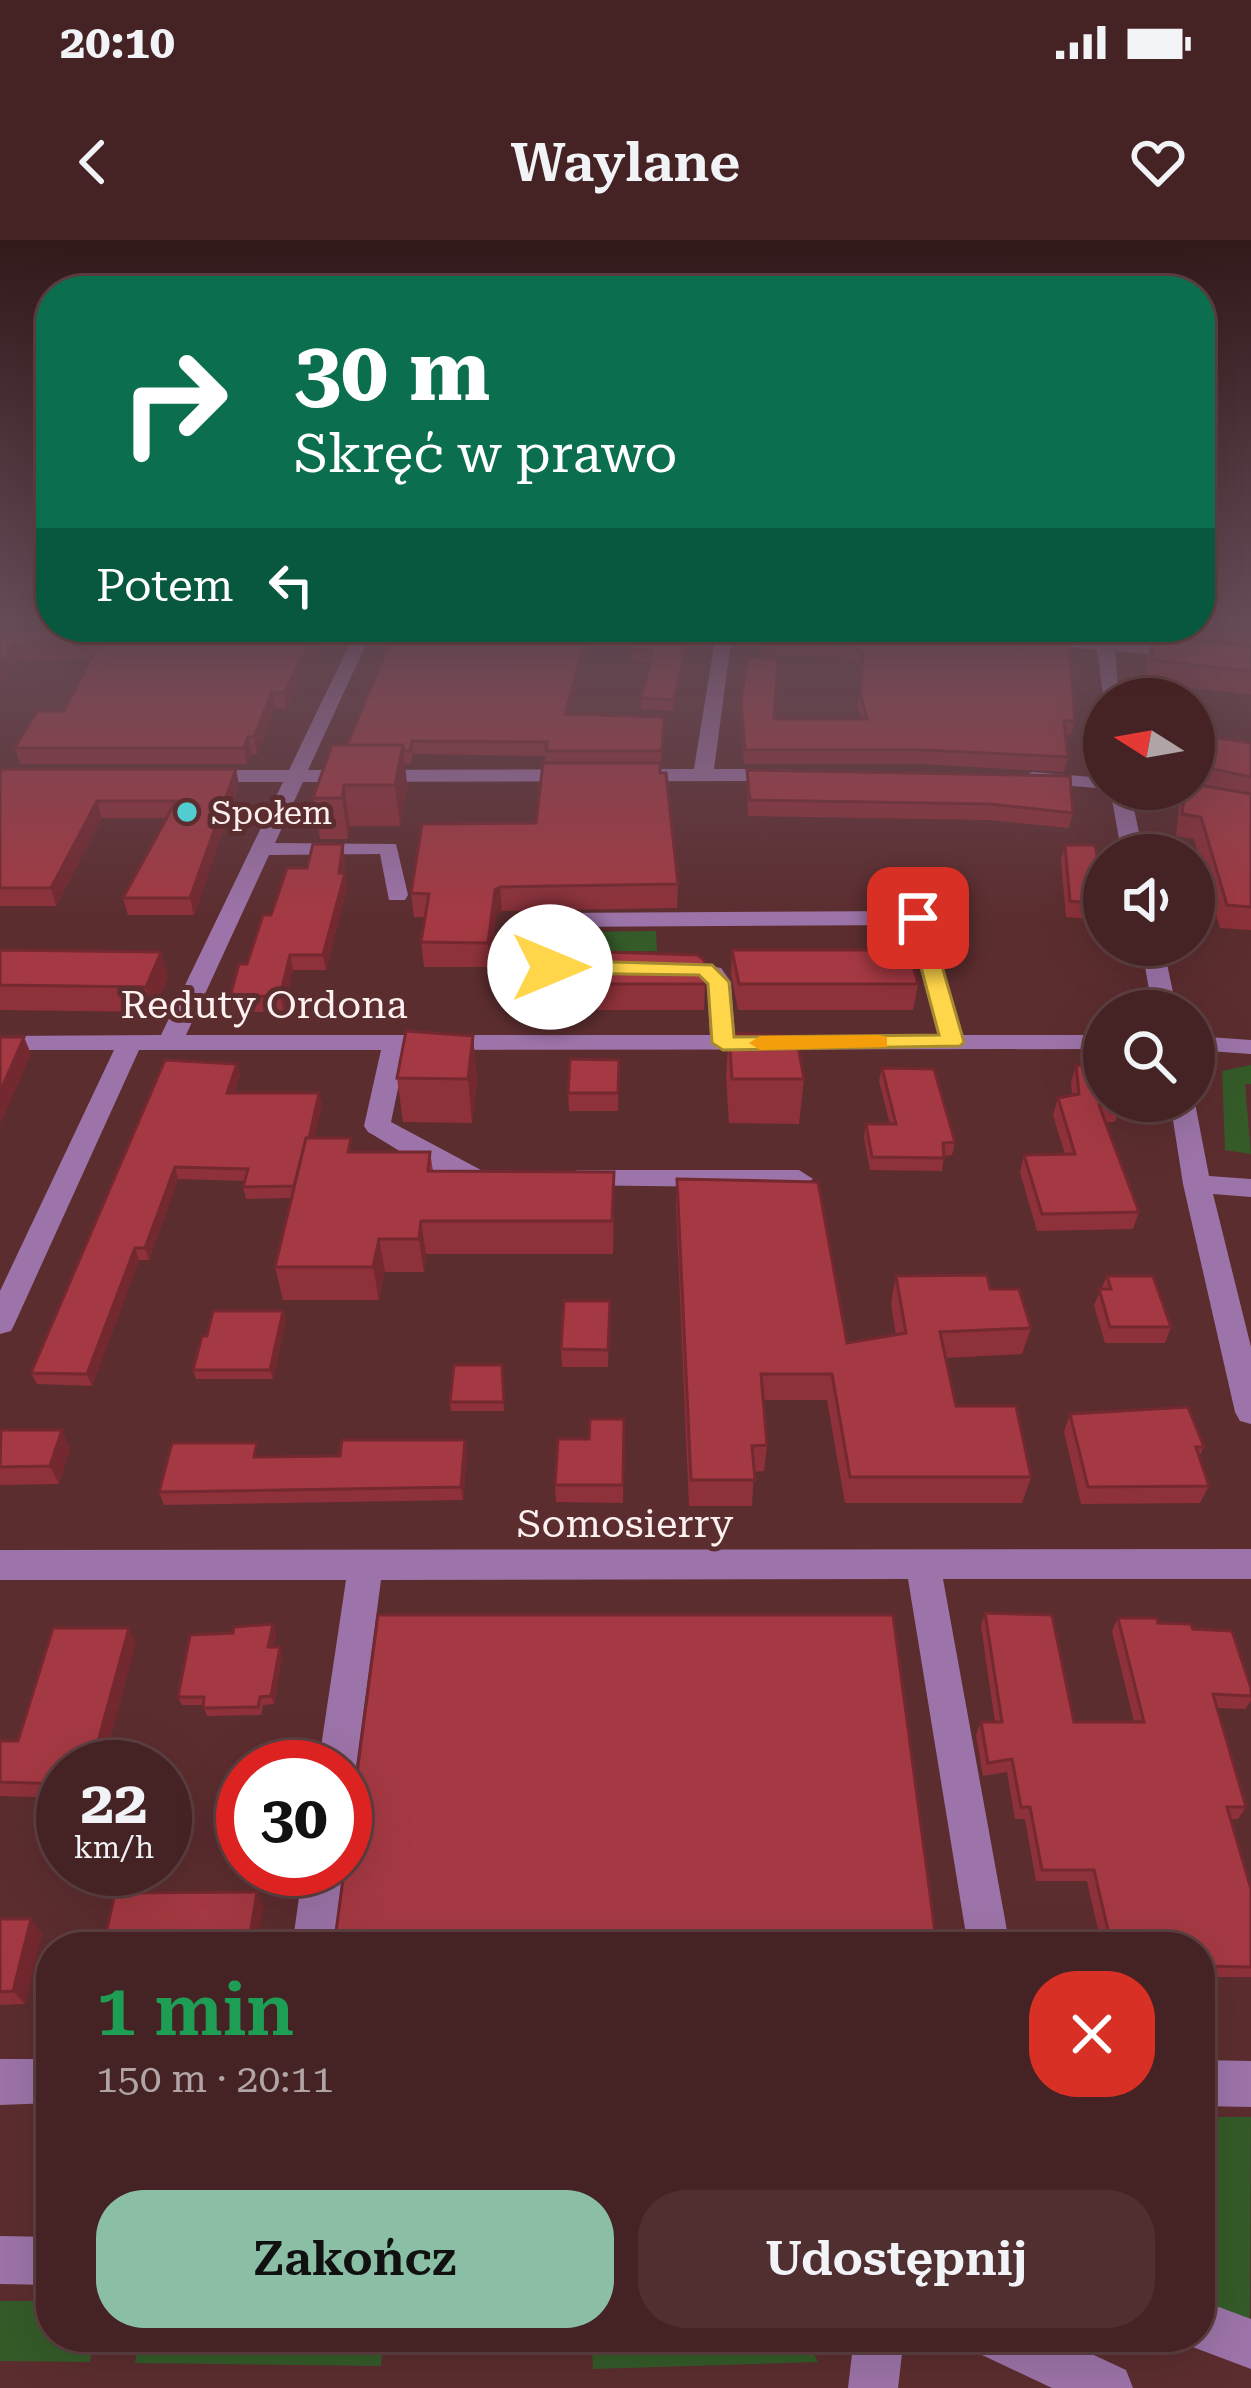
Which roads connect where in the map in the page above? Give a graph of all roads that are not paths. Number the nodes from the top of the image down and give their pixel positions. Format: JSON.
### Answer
{"nodes":[{"id":1,"x":323,"y":720,"type":"edge"},
{"id":2,"x":711,"y":720,"type":"edge"},
{"id":3,"x":703,"y":775,"type":"junction"},
{"id":4,"x":811,"y":775,"type":"edge"},
{"id":5,"x":166,"y":776,"type":"edge"},
{"id":6,"x":297,"y":776,"type":"junction"},
{"id":7,"x":1006,"y":776,"type":"edge"},
{"id":8,"x":1083,"y":782,"type":"edge"},
{"id":9,"x":1215,"y":801,"type":"edge"},
{"id":10,"x":1251,"y":807,"type":"edge"},
{"id":11,"x":262,"y":848,"type":"junction"},
{"id":12,"x":397,"y":895,"type":"dead end"},
{"id":13,"x":395,"y":1042,"type":"junction"},
{"id":14,"x":952,"y":1042,"type":"junction"},
{"id":15,"x":1083,"y":1042,"type":"edge"},
{"id":16,"x":0,"y":1043,"type":"edge"},
{"id":17,"x":130,"y":1043,"type":"junction"},
{"id":18,"x":170,"y":1043,"type":"junction"},
{"id":19,"x":723,"y":1043,"type":"junction"},
{"id":20,"x":1215,"y":1044,"type":"edge"},
{"id":21,"x":1251,"y":1047,"type":"edge"},
{"id":22,"x":1187,"y":1122,"type":"edge"},
{"id":23,"x":799,"y":1179,"type":"edge"},
{"id":24,"x":1197,"y":1184,"type":"junction"},
{"id":25,"x":1251,"y":1188,"type":"edge"},
{"id":26,"x":1237,"y":1281,"type":"edge"},
{"id":27,"x":0,"y":1323,"type":"edge"},
{"id":28,"x":1250,"y":1403,"type":"edge"},
{"id":29,"x":923,"y":1563,"type":"junction"},
{"id":30,"x":1251,"y":1564,"type":"edge"},
{"id":31,"x":0,"y":1565,"type":"edge"},
{"id":32,"x":365,"y":1565,"type":"junction"},
{"id":33,"x":342,"y":1740,"type":"edge"},
{"id":34,"x":320,"y":1896,"type":"edge"},
{"id":35,"x":315,"y":1932,"type":"edge"},
{"id":36,"x":986,"y":1932,"type":"edge"},
{"id":37,"x":36,"y":2081,"type":"edge"},
{"id":38,"x":0,"y":2082,"type":"edge"},
{"id":39,"x":1215,"y":2083,"type":"edge"},
{"id":40,"x":1251,"y":2084,"type":"edge"},
{"id":41,"x":0,"y":2260,"type":"edge"},
{"id":42,"x":36,"y":2260,"type":"edge"},
{"id":43,"x":1215,"y":2331,"type":"edge"},
{"id":44,"x":1251,"y":2344,"type":"edge"},
{"id":45,"x":877,"y":2352,"type":"edge"},
{"id":46,"x":1032,"y":2352,"type":"edge"},
{"id":47,"x":873,"y":2388,"type":"edge"},
{"id":48,"x":1108,"y":2388,"type":"edge"}],
"edges":[{"from":1,"to":6,"type":"street"},
{"from":2,"to":3,"type":"street"},
{"from":3,"to":4,"type":"street"},
{"from":3,"to":6,"type":"street"},
{"from":5,"to":6,"type":"street"},
{"from":6,"to":11,"type":"street"},
{"from":7,"to":8,"type":"street"},
{"from":9,"to":10,"type":"street"},
{"from":11,"to":12,"type":"street"},
{"from":11,"to":18,"type":"street"},
{"from":13,"to":18,"type":"street","name":"Reduty Ordona"},
{"from":13,"to":19,"type":"street","name":"Reduty Ordona"},
{"from":13,"to":23,"type":"street"},
{"from":14,"to":15,"type":"street","name":"Reduty Ordona"},
{"from":14,"to":19,"type":"street","name":"Reduty Ordona"},
{"from":14,"to":19,"type":"street"},
{"from":16,"to":17,"type":"street","name":"Reduty Ordona"},
{"from":17,"to":18,"type":"street","name":"Reduty Ordona"},
{"from":17,"to":27,"type":"street"},
{"from":20,"to":21,"type":"street"},
{"from":22,"to":24,"type":"street"},
{"from":24,"to":25,"type":"street"},
{"from":24,"to":26,"type":"street"},
{"from":26,"to":28,"type":"street"},
{"from":29,"to":30,"type":"street","name":"Somosierry"},
{"from":29,"to":32,"type":"street","name":"Somosierry"},
{"from":29,"to":36,"type":"street"},
{"from":31,"to":32,"type":"street","name":"Somosierry"},
{"from":32,"to":33,"type":"street"},
{"from":34,"to":35,"type":"street"},
{"from":37,"to":38,"type":"street"},
{"from":39,"to":40,"type":"street"},
{"from":41,"to":42,"type":"street"},
{"from":43,"to":44,"type":"street"},
{"from":45,"to":47,"type":"street"},
{"from":46,"to":48,"type":"street"}]}
